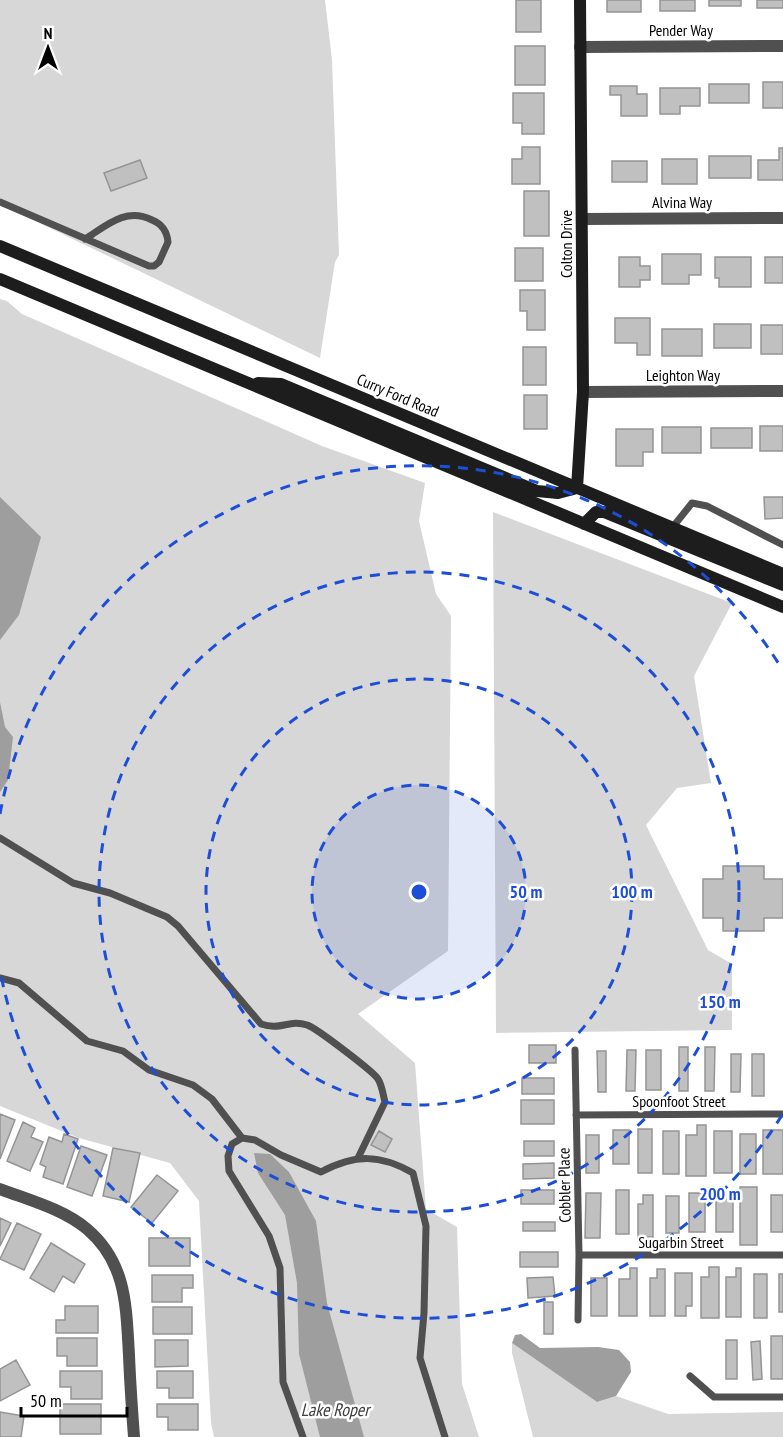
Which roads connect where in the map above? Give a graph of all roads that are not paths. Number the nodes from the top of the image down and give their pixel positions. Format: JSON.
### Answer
{"nodes":[{"id":1,"x":580,"y":0,"type":"edge"},
{"id":2,"x":783,"y":46,"type":"edge"},
{"id":3,"x":580,"y":47,"type":"junction"},
{"id":4,"x":0,"y":202,"type":"edge"},
{"id":5,"x":783,"y":218,"type":"edge"},
{"id":6,"x":582,"y":219,"type":"junction"},
{"id":7,"x":86,"y":239,"type":"junction"},
{"id":8,"x":0,"y":246,"type":"edge"},
{"id":9,"x":0,"y":279,"type":"edge"},
{"id":10,"x":246,"y":382,"type":"junction"},
{"id":11,"x":783,"y":391,"type":"edge"},
{"id":12,"x":583,"y":392,"type":"junction"},
{"id":13,"x":577,"y":488,"type":"junction"},
{"id":14,"x":584,"y":524,"type":"junction"},
{"id":15,"x":672,"y":528,"type":"junction"},
{"id":16,"x":783,"y":545,"type":"edge"},
{"id":17,"x":783,"y":574,"type":"edge"},
{"id":18,"x":783,"y":585,"type":"edge"},
{"id":19,"x":783,"y":607,"type":"edge"},
{"id":20,"x":0,"y":838,"type":"edge"},
{"id":21,"x":0,"y":978,"type":"edge"},
{"id":22,"x":575,"y":1050,"type":"dead end"},
{"id":23,"x":783,"y":1114,"type":"edge"},
{"id":24,"x":576,"y":1115,"type":"junction"},
{"id":25,"x":242,"y":1138,"type":"junction"},
{"id":26,"x":358,"y":1158,"type":"junction"},
{"id":27,"x":0,"y":1189,"type":"edge"},
{"id":28,"x":579,"y":1255,"type":"junction"},
{"id":29,"x":783,"y":1255,"type":"edge"},
{"id":30,"x":578,"y":1320,"type":"dead end"},
{"id":31,"x":690,"y":1376,"type":"dead end"},
{"id":32,"x":783,"y":1397,"type":"edge"},
{"id":33,"x":134,"y":1437,"type":"edge"},
{"id":34,"x":303,"y":1437,"type":"edge"},
{"id":35,"x":445,"y":1437,"type":"edge"}],
"edges":[{"from":1,"to":3,"type":"main road","name":"Colton Drive"},
{"from":2,"to":3,"type":"street","name":"Pender Way"},
{"from":3,"to":6,"type":"main road","name":"Colton Drive"},
{"from":4,"to":7,"type":"lane"},
{"from":5,"to":6,"type":"street","name":"Alvina Way"},
{"from":6,"to":12,"type":"main road","name":"Colton Drive"},
{"from":7,"to":7,"type":"lane"},
{"from":8,"to":13,"type":"main road","name":"Curry Ford Road"},
{"from":9,"to":10,"type":"main road"},
{"from":10,"to":13,"type":"main road"},
{"from":10,"to":14,"type":"main road"},
{"from":11,"to":12,"type":"street","name":"Leighton Way"},
{"from":12,"to":13,"type":"main road","name":"Colton Drive"},
{"from":13,"to":15,"type":"main road","name":"Curry Ford Road"},
{"from":14,"to":18,"type":"main road"},
{"from":14,"to":19,"type":"main road"},
{"from":15,"to":16,"type":"lane"},
{"from":15,"to":17,"type":"main road","name":"Curry Ford Road"},
{"from":20,"to":26,"type":"lane"},
{"from":21,"to":25,"type":"lane"},
{"from":22,"to":24,"type":"lane","name":"Cobbler Place"},
{"from":23,"to":24,"type":"lane","name":"Spoonfoot Street"},
{"from":24,"to":28,"type":"lane","name":"Cobbler Place"},
{"from":25,"to":26,"type":"lane"},
{"from":25,"to":34,"type":"lane"},
{"from":26,"to":35,"type":"lane"},
{"from":27,"to":33,"type":"street"},
{"from":28,"to":29,"type":"lane","name":"Sugarbin Street"},
{"from":28,"to":30,"type":"lane","name":"Cobbler Place"},
{"from":31,"to":32,"type":"lane"}]}
